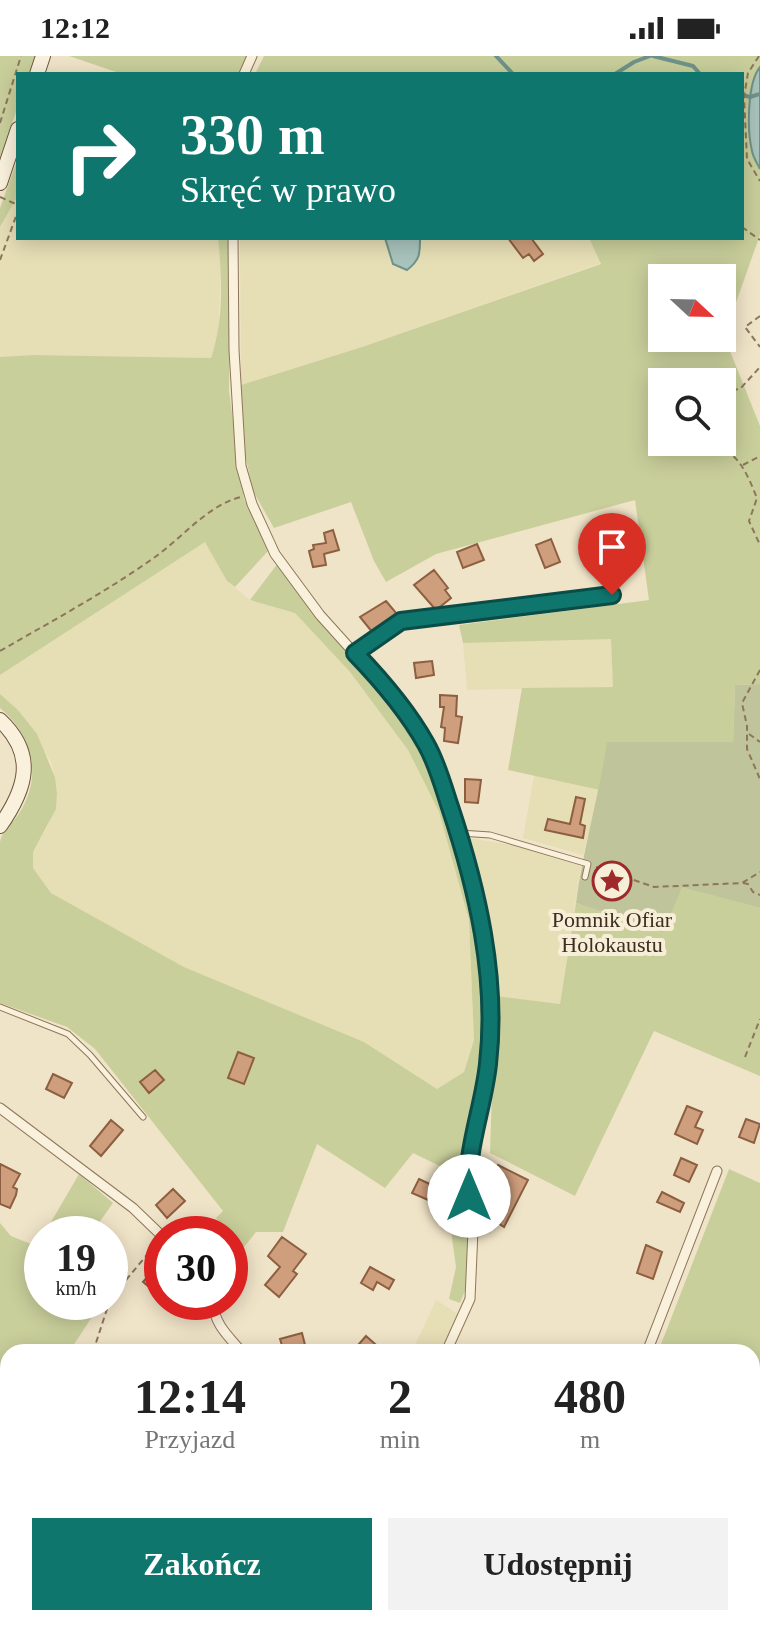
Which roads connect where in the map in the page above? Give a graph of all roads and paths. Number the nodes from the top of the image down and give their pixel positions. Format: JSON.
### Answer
{"nodes":[{"id":1,"x":21,"y":56,"type":"edge"},
{"id":2,"x":759,"y":56,"type":"edge"},
{"id":3,"x":0,"y":123,"type":"edge"},
{"id":4,"x":16,"y":135,"type":"edge"},
{"id":5,"x":760,"y":181,"type":"edge"},
{"id":6,"x":0,"y":183,"type":"edge"},
{"id":7,"x":16,"y":216,"type":"edge"},
{"id":8,"x":233,"y":240,"type":"edge"},
{"id":9,"x":0,"y":260,"type":"edge"},
{"id":10,"x":760,"y":316,"type":"edge"},
{"id":11,"x":760,"y":347,"type":"edge"},
{"id":12,"x":760,"y":367,"type":"edge"},
{"id":13,"x":736,"y":389,"type":"edge"},
{"id":14,"x":736,"y":456,"type":"edge"},
{"id":15,"x":760,"y":456,"type":"edge"},
{"id":16,"x":742,"y":465,"type":"junction"},
{"id":17,"x":250,"y":494,"type":"junction"},
{"id":18,"x":760,"y":545,"type":"edge"},
{"id":19,"x":612,"y":595,"type":"dead end"},
{"id":20,"x":0,"y":651,"type":"edge"},
{"id":21,"x":355,"y":653,"type":"junction"},
{"id":22,"x":760,"y":670,"type":"edge"},
{"id":23,"x":0,"y":720,"type":"edge"},
{"id":24,"x":747,"y":732,"type":"junction"},
{"id":25,"x":760,"y":742,"type":"edge"},
{"id":26,"x":760,"y":779,"type":"edge"},
{"id":27,"x":0,"y":826,"type":"edge"},
{"id":28,"x":459,"y":832,"type":"junction"},
{"id":29,"x":588,"y":864,"type":"junction"},
{"id":30,"x":760,"y":872,"type":"edge"},
{"id":31,"x":585,"y":877,"type":"dead end"},
{"id":32,"x":742,"y":883,"type":"junction"},
{"id":33,"x":760,"y":895,"type":"edge"},
{"id":34,"x":0,"y":1007,"type":"edge"},
{"id":35,"x":760,"y":1019,"type":"edge"},
{"id":36,"x":745,"y":1057,"type":"dead end"},
{"id":37,"x":0,"y":1108,"type":"edge"},
{"id":38,"x":143,"y":1117,"type":"dead end"},
{"id":39,"x":717,"y":1171,"type":"dead end"},
{"id":40,"x":144,"y":1219,"type":"edge"},
{"id":41,"x":144,"y":1258,"type":"edge"},
{"id":42,"x":216,"y":1320,"type":"edge"},
{"id":43,"x":96,"y":1344,"type":"edge"},
{"id":44,"x":235,"y":1344,"type":"edge"},
{"id":45,"x":450,"y":1344,"type":"edge"},
{"id":46,"x":650,"y":1344,"type":"edge"}],
"edges":[{"from":1,"to":3,"type":"path"},
{"from":2,"to":5,"type":"path"},
{"from":4,"to":6,"type":"street"},
{"from":7,"to":9,"type":"path"},
{"from":8,"to":17,"type":"street"},
{"from":10,"to":11,"type":"path"},
{"from":12,"to":13,"type":"path"},
{"from":14,"to":16,"type":"path"},
{"from":15,"to":16,"type":"path"},
{"from":16,"to":18,"type":"path"},
{"from":17,"to":20,"type":"path"},
{"from":17,"to":21,"type":"street"},
{"from":19,"to":21,"type":"lane"},
{"from":21,"to":28,"type":"street"},
{"from":22,"to":24,"type":"path"},
{"from":23,"to":27,"type":"street"},
{"from":24,"to":25,"type":"path"},
{"from":24,"to":26,"type":"path"},
{"from":28,"to":29,"type":"lane"},
{"from":28,"to":45,"type":"street"},
{"from":29,"to":31,"type":"lane"},
{"from":29,"to":32,"type":"path"},
{"from":30,"to":32,"type":"path"},
{"from":32,"to":33,"type":"path"},
{"from":34,"to":38,"type":"lane"},
{"from":35,"to":36,"type":"path"},
{"from":37,"to":40,"type":"street"},
{"from":39,"to":46,"type":"street"},
{"from":41,"to":43,"type":"path"},
{"from":42,"to":44,"type":"street"}]}
